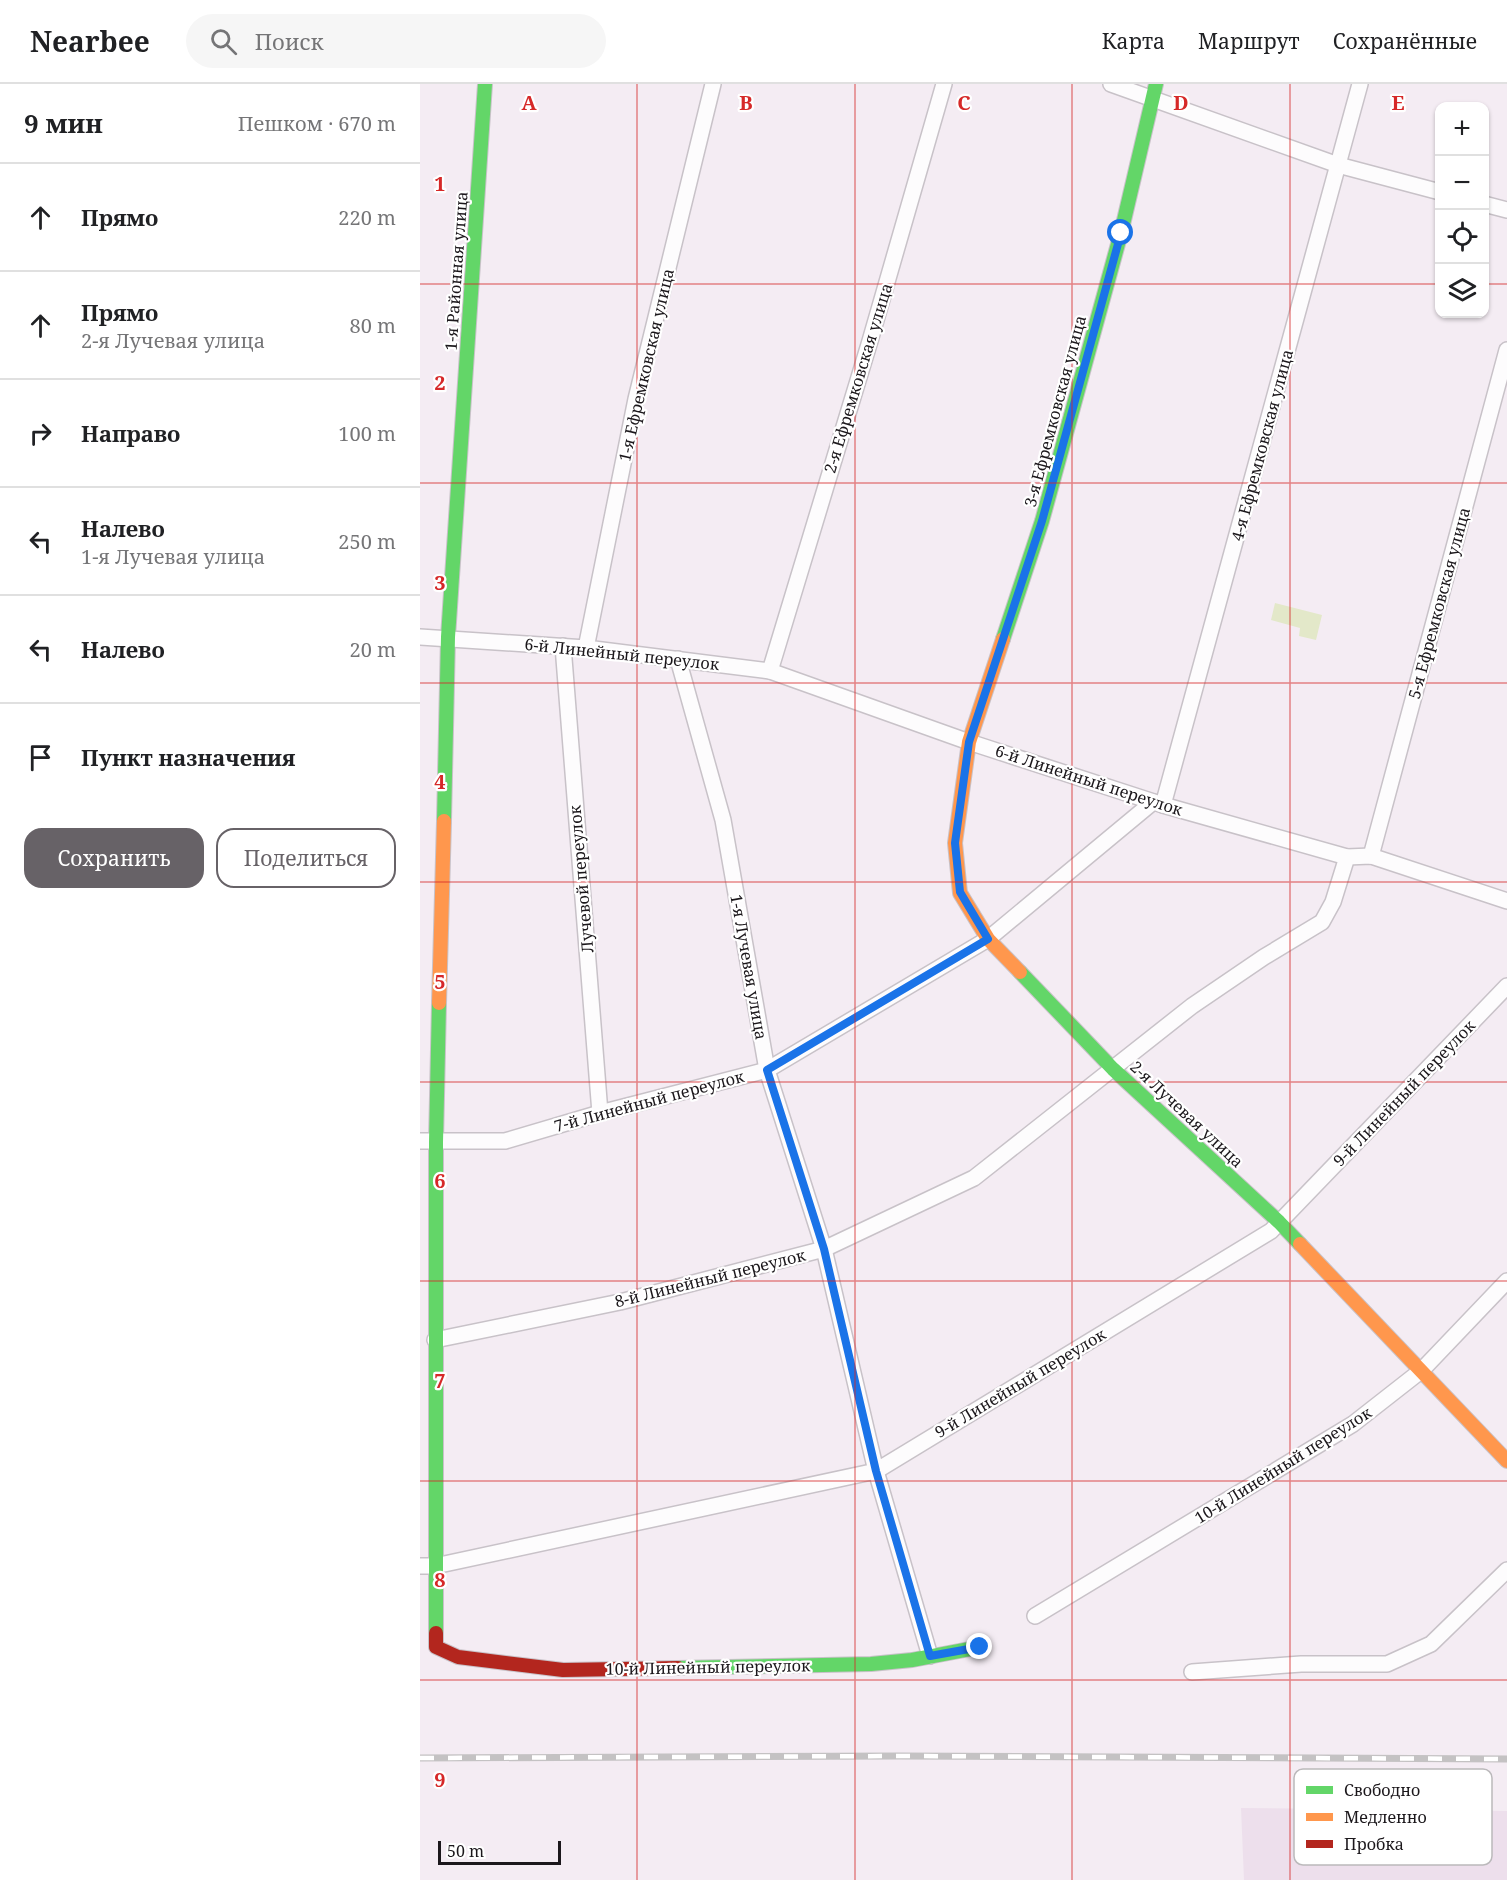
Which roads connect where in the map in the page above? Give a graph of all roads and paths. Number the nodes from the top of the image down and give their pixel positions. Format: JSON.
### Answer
{"nodes":[{"id":1,"x":485,"y":84,"type":"edge"},
{"id":2,"x":713,"y":84,"type":"edge"},
{"id":3,"x":944,"y":84,"type":"edge"},
{"id":4,"x":1111,"y":84,"type":"edge"},
{"id":5,"x":1360,"y":84,"type":"edge"},
{"id":6,"x":1154,"y":91,"type":"edge"},
{"id":7,"x":1338,"y":165,"type":"junction"},
{"id":8,"x":1435,"y":191,"type":"edge"},
{"id":9,"x":1489,"y":205,"type":"edge"},
{"id":10,"x":1507,"y":210,"type":"edge"},
{"id":11,"x":1507,"y":350,"type":"edge"},
{"id":12,"x":420,"y":637,"type":"edge"},
{"id":13,"x":448,"y":637,"type":"junction"},
{"id":14,"x":563,"y":646,"type":"junction"},
{"id":15,"x":586,"y":648,"type":"junction"},
{"id":16,"x":678,"y":659,"type":"junction"},
{"id":17,"x":770,"y":671,"type":"junction"},
{"id":18,"x":969,"y":742,"type":"junction"},
{"id":19,"x":1158,"y":804,"type":"junction"},
{"id":20,"x":1371,"y":856,"type":"junction"},
{"id":21,"x":1347,"y":857,"type":"junction"},
{"id":22,"x":1507,"y":901,"type":"edge"},
{"id":23,"x":988,"y":939,"type":"junction"},
{"id":24,"x":1507,"y":986,"type":"edge"},
{"id":25,"x":1113,"y":1069,"type":"junction"},
{"id":26,"x":767,"y":1070,"type":"junction"},
{"id":27,"x":600,"y":1113,"type":"junction"},
{"id":28,"x":420,"y":1141,"type":"edge"},
{"id":29,"x":436,"y":1142,"type":"junction"},
{"id":30,"x":1279,"y":1222,"type":"junction"},
{"id":31,"x":824,"y":1249,"type":"junction"},
{"id":32,"x":1507,"y":1281,"type":"edge"},
{"id":33,"x":435,"y":1340,"type":"junction"},
{"id":34,"x":1422,"y":1370,"type":"junction"},
{"id":35,"x":1507,"y":1461,"type":"edge"},
{"id":36,"x":876,"y":1471,"type":"junction"},
{"id":37,"x":427,"y":1566,"type":"edge"},
{"id":38,"x":1507,"y":1570,"type":"edge"},
{"id":39,"x":1035,"y":1616,"type":"dead end"},
{"id":40,"x":436,"y":1647,"type":"joint"},
{"id":41,"x":980,"y":1647,"type":"dead end"},
{"id":42,"x":930,"y":1656,"type":"junction"},
{"id":43,"x":1192,"y":1672,"type":"dead end"}],
"edges":[{"from":1,"to":13,"type":"street","name":"1-я Районная улица"},
{"from":2,"to":15,"type":"street","name":"1-я Ефремковская улица"},
{"from":3,"to":17,"type":"street","name":"2-я Ефремковская улица"},
{"from":4,"to":6,"type":"street"},
{"from":5,"to":7,"type":"street","name":"4-я Ефремковская улица"},
{"from":6,"to":7,"type":"street"},
{"from":6,"to":18,"type":"street","name":"3-я Ефремковская улица"},
{"from":7,"to":8,"type":"street"},
{"from":7,"to":19,"type":"street","name":"4-я Ефремковская улица"},
{"from":9,"to":10,"type":"street"},
{"from":11,"to":20,"type":"street","name":"5-я Ефремковская улица"},
{"from":12,"to":13,"type":"street","name":"6-й Линейный переулок"},
{"from":13,"to":14,"type":"street","name":"6-й Линейный переулок"},
{"from":13,"to":29,"type":"street","name":"1-я Районная улица"},
{"from":14,"to":15,"type":"street","name":"6-й Линейный переулок"},
{"from":14,"to":27,"type":"street","name":"Лучевой переулок"},
{"from":15,"to":16,"type":"street","name":"6-й Линейный переулок"},
{"from":16,"to":17,"type":"street","name":"6-й Линейный переулок"},
{"from":16,"to":26,"type":"street","name":"1-я Лучевая улица"},
{"from":17,"to":18,"type":"street","name":"6-й Линейный переулок"},
{"from":18,"to":19,"type":"street","name":"6-й Линейный переулок"},
{"from":18,"to":23,"type":"street","name":"2-я Лучевая улица"},
{"from":19,"to":21,"type":"street","name":"6-й Линейный переулок"},
{"from":19,"to":23,"type":"street","name":"7-й Линейный переулок"},
{"from":20,"to":21,"type":"street","name":"6-й Линейный переулок"},
{"from":20,"to":22,"type":"street","name":"6-й Линейный переулок"},
{"from":21,"to":25,"type":"street","name":"8-й Линейный переулок"},
{"from":23,"to":25,"type":"street","name":"2-я Лучевая улица"},
{"from":23,"to":26,"type":"street","name":"7-й Линейный переулок"},
{"from":24,"to":30,"type":"street","name":"9-й Линейный переулок"},
{"from":25,"to":30,"type":"street","name":"2-я Лучевая улица"},
{"from":25,"to":31,"type":"street","name":"8-й Линейный переулок"},
{"from":26,"to":27,"type":"street","name":"7-й Линейный переулок"},
{"from":26,"to":31,"type":"street","name":"1-я Лучевая улица"},
{"from":27,"to":29,"type":"street","name":"7-й Линейный переулок"},
{"from":28,"to":29,"type":"street","name":"7-й Линейный переулок"},
{"from":29,"to":33,"type":"street","name":"1-я Районная улица"},
{"from":30,"to":34,"type":"street","name":"2-я Лучевая улица"},
{"from":30,"to":36,"type":"street","name":"9-й Линейный переулок"},
{"from":31,"to":33,"type":"street","name":"8-й Линейный переулок"},
{"from":31,"to":36,"type":"street","name":"1-я Лучевая улица"},
{"from":32,"to":34,"type":"street","name":"10-й Линейный переулок"},
{"from":33,"to":37,"type":"street","name":"1-я Районная улица"},
{"from":34,"to":35,"type":"street","name":"2-я Лучевая улица"},
{"from":34,"to":39,"type":"street","name":"10-й Линейный переулок"},
{"from":36,"to":37,"type":"street","name":"9-й Линейный переулок"},
{"from":36,"to":42,"type":"street","name":"1-я Лучевая улица"},
{"from":37,"to":40,"type":"street","name":"1-я Районная улица"},
{"from":38,"to":43,"type":"street"},
{"from":40,"to":42,"type":"street","name":"10-й Линейный переулок"},
{"from":41,"to":42,"type":"street","name":"10-й Линейный переулок"}]}
